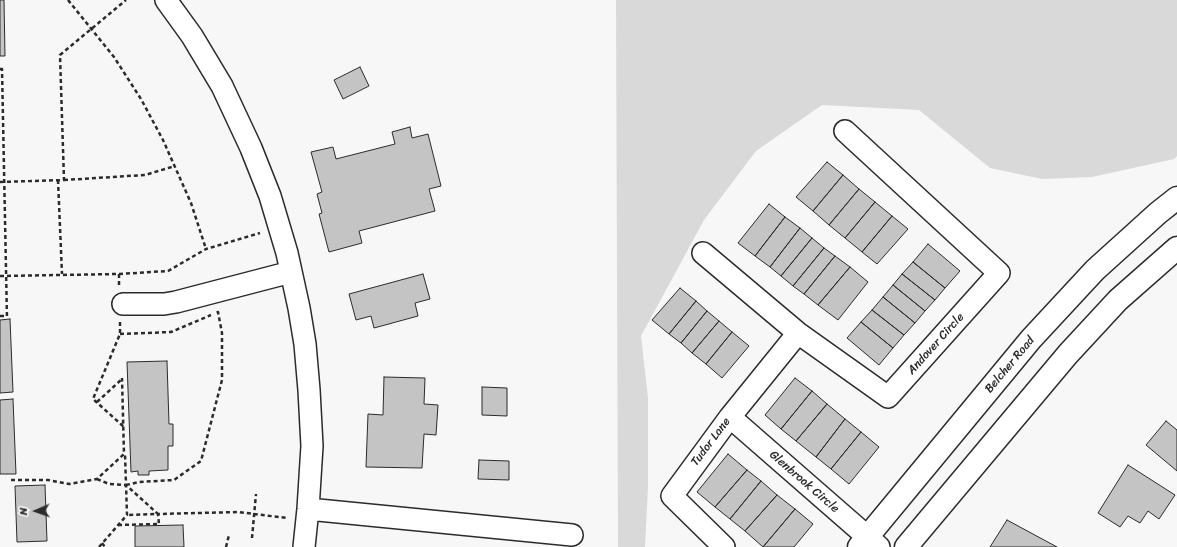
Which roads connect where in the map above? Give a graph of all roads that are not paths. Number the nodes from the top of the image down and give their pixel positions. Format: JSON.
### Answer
{"nodes":[{"id":1,"x":166,"y":0,"type":"edge"},
{"id":2,"x":844,"y":131,"type":"dead end"},
{"id":3,"x":1177,"y":198,"type":"edge"},
{"id":4,"x":1177,"y":248,"type":"edge"},
{"id":5,"x":703,"y":253,"type":"dead end"},
{"id":6,"x":291,"y":272,"type":"junction"},
{"id":7,"x":121,"y":304,"type":"road end"},
{"id":8,"x":798,"y":334,"type":"junction"},
{"id":9,"x":730,"y":417,"type":"junction"},
{"id":10,"x":300,"y":514,"type":"junction"},
{"id":11,"x":572,"y":535,"type":"dead end"},
{"id":12,"x":868,"y":544,"type":"edge"},
{"id":13,"x":304,"y":547,"type":"edge"},
{"id":14,"x":724,"y":547,"type":"edge"},
{"id":15,"x":906,"y":547,"type":"edge"}],
"edges":[{"from":1,"to":6,"type":"street"},
{"from":2,"to":8,"type":"street","name":"Andover Circle"},
{"from":3,"to":12,"type":"main road","name":"Belcher Road"},
{"from":4,"to":15,"type":"main road"},
{"from":5,"to":8,"type":"street","name":"Andover Circle"},
{"from":6,"to":7,"type":"street"},
{"from":6,"to":10,"type":"street"},
{"from":8,"to":9,"type":"street","name":"Tudor Lane"},
{"from":9,"to":12,"type":"street","name":"Glenbrook Circle"},
{"from":9,"to":14,"type":"street","name":"Tudor Lane"},
{"from":10,"to":11,"type":"street"},
{"from":10,"to":13,"type":"street"}]}
